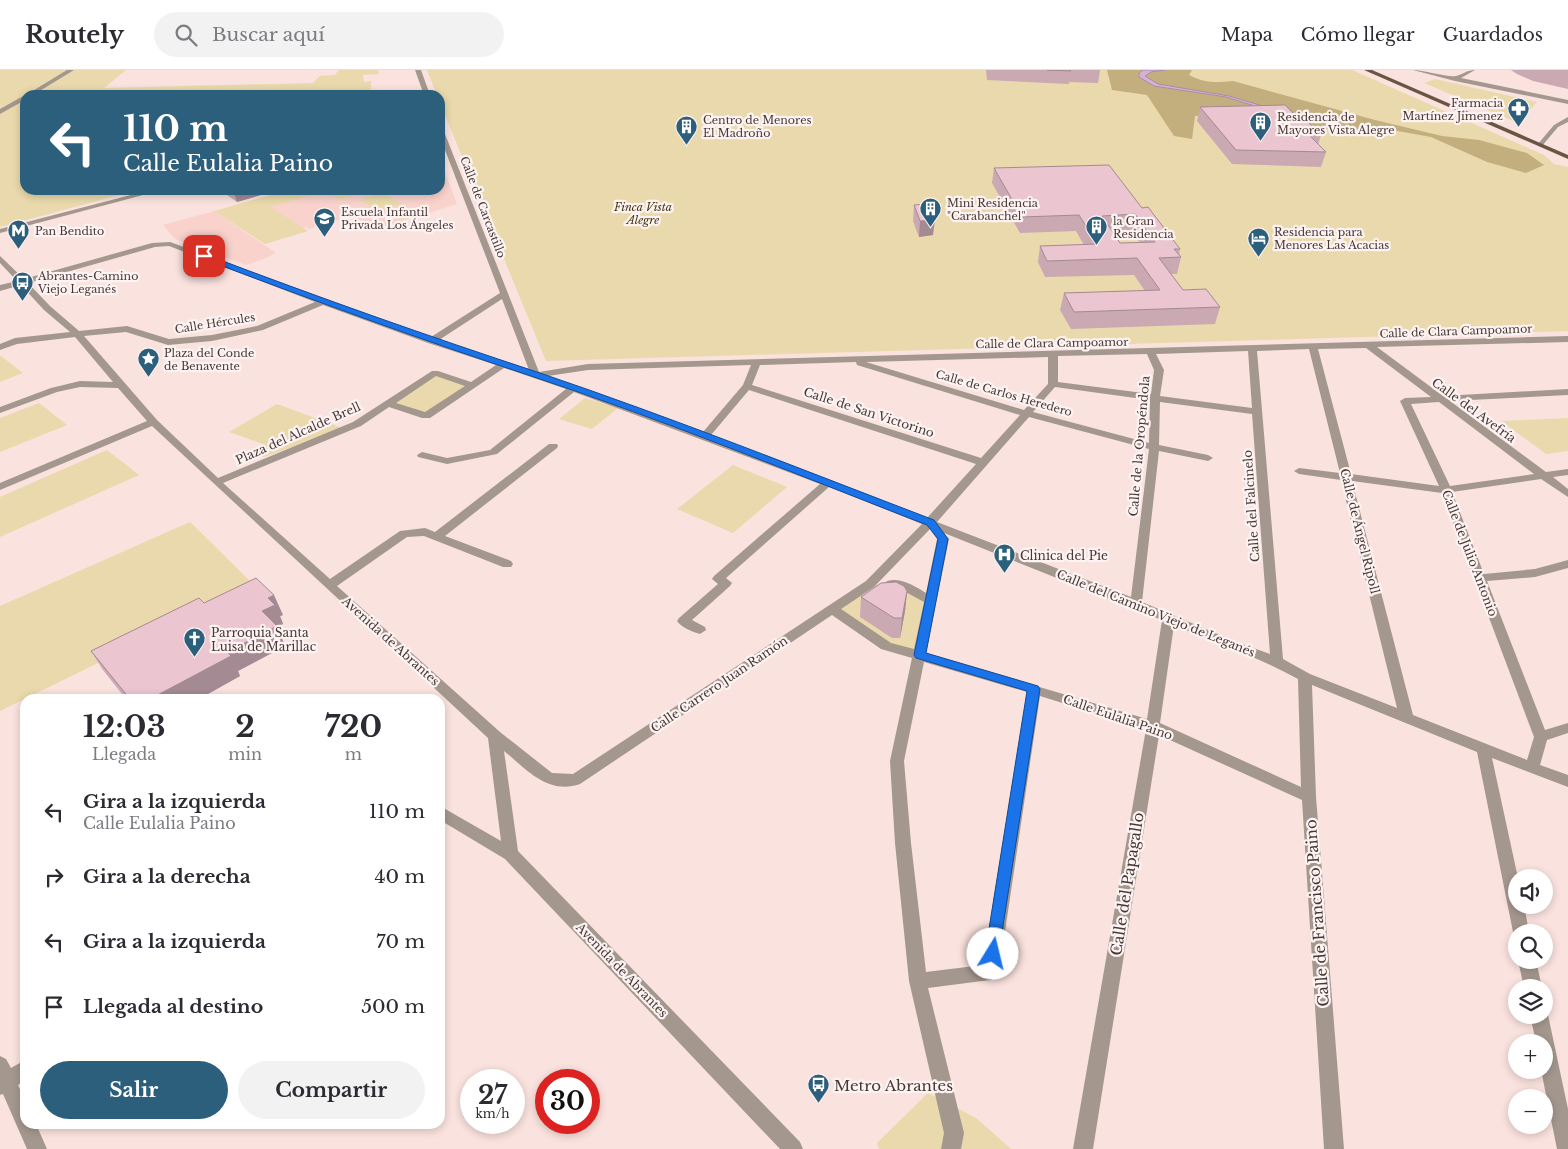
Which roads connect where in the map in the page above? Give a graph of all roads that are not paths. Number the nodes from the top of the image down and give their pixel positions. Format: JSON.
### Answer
{"nodes":[{"id":1,"x":71,"y":70,"type":"edge"},
{"id":2,"x":418,"y":70,"type":"edge"},
{"id":3,"x":1367,"y":70,"type":"edge"},
{"id":4,"x":1416,"y":70,"type":"edge"},
{"id":5,"x":1472,"y":70,"type":"edge"},
{"id":6,"x":1455,"y":79,"type":"junction"},
{"id":7,"x":37,"y":90,"type":"edge"},
{"id":8,"x":426,"y":90,"type":"edge"},
{"id":9,"x":20,"y":100,"type":"edge"},
{"id":10,"x":1568,"y":102,"type":"edge"},
{"id":11,"x":0,"y":112,"type":"edge"},
{"id":12,"x":1565,"y":114,"type":"edge"},
{"id":13,"x":1556,"y":126,"type":"junction"},
{"id":14,"x":1568,"y":129,"type":"edge"},
{"id":15,"x":445,"y":142,"type":"edge"},
{"id":16,"x":1540,"y":145,"type":"junction"},
{"id":17,"x":1568,"y":157,"type":"edge"},
{"id":18,"x":139,"y":195,"type":"edge"},
{"id":19,"x":0,"y":232,"type":"edge"},
{"id":20,"x":0,"y":258,"type":"edge"},
{"id":21,"x":24,"y":282,"type":"junction"},
{"id":22,"x":0,"y":288,"type":"edge"},
{"id":23,"x":504,"y":294,"type":"junction"},
{"id":24,"x":323,"y":302,"type":"junction"},
{"id":25,"x":77,"y":334,"type":"junction"},
{"id":26,"x":1568,"y":339,"type":"edge"},
{"id":27,"x":431,"y":341,"type":"junction"},
{"id":28,"x":1367,"y":344,"type":"junction"},
{"id":29,"x":1313,"y":346,"type":"junction"},
{"id":30,"x":0,"y":347,"type":"edge"},
{"id":31,"x":1252,"y":348,"type":"junction"},
{"id":32,"x":1150,"y":352,"type":"junction"},
{"id":33,"x":1053,"y":354,"type":"junction"},
{"id":34,"x":848,"y":359,"type":"junction"},
{"id":35,"x":757,"y":362,"type":"junction"},
{"id":36,"x":502,"y":365,"type":"junction"},
{"id":37,"x":536,"y":375,"type":"junction"},
{"id":38,"x":1053,"y":384,"type":"junction"},
{"id":39,"x":120,"y":385,"type":"junction"},
{"id":40,"x":472,"y":385,"type":"junction"},
{"id":41,"x":747,"y":386,"type":"junction"},
{"id":42,"x":573,"y":388,"type":"junction"},
{"id":43,"x":1568,"y":392,"type":"edge"},
{"id":44,"x":1155,"y":398,"type":"junction"},
{"id":45,"x":1437,"y":398,"type":"junction"},
{"id":46,"x":388,"y":404,"type":"junction"},
{"id":47,"x":0,"y":410,"type":"edge"},
{"id":48,"x":1258,"y":412,"type":"junction"},
{"id":49,"x":1027,"y":413,"type":"junction"},
{"id":50,"x":154,"y":422,"type":"junction"},
{"id":51,"x":705,"y":436,"type":"junction"},
{"id":52,"x":553,"y":446,"type":"dead end"},
{"id":53,"x":1154,"y":449,"type":"junction"},
{"id":54,"x":422,"y":455,"type":"dead end"},
{"id":55,"x":1208,"y":458,"type":"dead end"},
{"id":56,"x":982,"y":462,"type":"junction"},
{"id":57,"x":1299,"y":471,"type":"dead end"},
{"id":58,"x":1568,"y":472,"type":"edge"},
{"id":59,"x":1543,"y":476,"type":"junction"},
{"id":60,"x":1347,"y":478,"type":"junction"},
{"id":61,"x":216,"y":482,"type":"junction"},
{"id":62,"x":828,"y":483,"type":"junction"},
{"id":63,"x":0,"y":487,"type":"edge"},
{"id":64,"x":1446,"y":490,"type":"junction"},
{"id":65,"x":1568,"y":494,"type":"edge"},
{"id":66,"x":930,"y":522,"type":"junction"},
{"id":67,"x":437,"y":536,"type":"junction"},
{"id":68,"x":507,"y":564,"type":"dead end"},
{"id":69,"x":1568,"y":564,"type":"edge"},
{"id":70,"x":1480,"y":578,"type":"junction"},
{"id":71,"x":870,"y":584,"type":"junction"},
{"id":72,"x":330,"y":585,"type":"junction"},
{"id":73,"x":931,"y":601,"type":"junction"},
{"id":74,"x":1136,"y":604,"type":"junction"},
{"id":75,"x":831,"y":609,"type":"junction"},
{"id":76,"x":1169,"y":618,"type":"junction"},
{"id":77,"x":700,"y":630,"type":"dead end"},
{"id":78,"x":920,"y":655,"type":"junction"},
{"id":79,"x":1277,"y":661,"type":"junction"},
{"id":80,"x":1306,"y":677,"type":"junction"},
{"id":81,"x":1034,"y":689,"type":"junction"},
{"id":82,"x":1406,"y":716,"type":"junction"},
{"id":83,"x":1153,"y":726,"type":"junction"},
{"id":84,"x":1568,"y":728,"type":"edge"},
{"id":85,"x":495,"y":736,"type":"junction"},
{"id":86,"x":1541,"y":738,"type":"junction"},
{"id":87,"x":1483,"y":748,"type":"junction"},
{"id":88,"x":1532,"y":768,"type":"junction"},
{"id":89,"x":1568,"y":781,"type":"edge"},
{"id":90,"x":1309,"y":797,"type":"junction"},
{"id":91,"x":445,"y":815,"type":"edge"},
{"id":92,"x":511,"y":854,"type":"junction"},
{"id":93,"x":1520,"y":924,"type":"edge"},
{"id":94,"x":918,"y":981,"type":"junction"},
{"id":95,"x":1541,"y":1024,"type":"edge"},
{"id":96,"x":20,"y":1071,"type":"edge"},
{"id":97,"x":2,"y":1077,"type":"edge"},
{"id":98,"x":20,"y":1113,"type":"edge"},
{"id":99,"x":28,"y":1129,"type":"edge"},
{"id":100,"x":37,"y":1149,"type":"edge"},
{"id":101,"x":793,"y":1149,"type":"edge"},
{"id":102,"x":951,"y":1149,"type":"edge"},
{"id":103,"x":1083,"y":1149,"type":"edge"},
{"id":104,"x":1334,"y":1149,"type":"edge"},
{"id":105,"x":1567,"y":1149,"type":"edge"}],
"edges":[{"from":1,"to":7,"type":"street"},
{"from":2,"to":8,"type":"street"},
{"from":3,"to":16,"type":"main road"},
{"from":4,"to":6,"type":"street"},
{"from":5,"to":6,"type":"street"},
{"from":6,"to":10,"type":"street"},
{"from":9,"to":11,"type":"street"},
{"from":12,"to":13,"type":"street"},
{"from":13,"to":14,"type":"street"},
{"from":13,"to":16,"type":"street"},
{"from":15,"to":23,"type":"street","name":"Calle de Carcastillo"},
{"from":16,"to":17,"type":"main road"},
{"from":18,"to":19,"type":"street"},
{"from":20,"to":21,"type":"street","name":"Avenida de Abrantes"},
{"from":21,"to":22,"type":"street","name":"Calle del Camino Viejo de Leganés"},
{"from":21,"to":24,"type":"street","name":"Calle del Camino Viejo de Leganés"},
{"from":21,"to":25,"type":"street","name":"Avenida de Abrantes"},
{"from":23,"to":27,"type":"street"},
{"from":23,"to":37,"type":"street","name":"Calle de Carcastillo"},
{"from":24,"to":25,"type":"street","name":"Calle Hércules"},
{"from":24,"to":27,"type":"street","name":"Calle del Camino Viejo de Leganés"},
{"from":25,"to":30,"type":"street","name":"Calle Hércules"},
{"from":25,"to":39,"type":"street","name":"Avenida de Abrantes"},
{"from":26,"to":28,"type":"street","name":"Calle de Clara Campoamor"},
{"from":27,"to":36,"type":"street","name":"Calle del Camino Viejo de Leganés"},
{"from":28,"to":29,"type":"street","name":"Calle de Clara Campoamor"},
{"from":28,"to":45,"type":"street","name":"Calle del Avefría"},
{"from":29,"to":31,"type":"street","name":"Calle de Clara Campoamor"},
{"from":29,"to":60,"type":"street","name":"Calle de Ángel Ripoll"},
{"from":31,"to":32,"type":"street","name":"Calle de Clara Campoamor"},
{"from":31,"to":48,"type":"street","name":"Calle del Falcinelo"},
{"from":32,"to":33,"type":"street","name":"Calle de Clara Campoamor"},
{"from":32,"to":44,"type":"street","name":"Calle de la Oropéndola"},
{"from":33,"to":34,"type":"street","name":"Calle de Clara Campoamor"},
{"from":33,"to":38,"type":"street"},
{"from":34,"to":35,"type":"street","name":"Calle de Clara Campoamor"},
{"from":34,"to":49,"type":"street","name":"Calle de Carlos Heredero"},
{"from":35,"to":37,"type":"street","name":"Calle de Clara Campoamor"},
{"from":35,"to":41,"type":"street"},
{"from":36,"to":37,"type":"street","name":"Calle del Camino Viejo de Leganés"},
{"from":36,"to":40,"type":"street"},
{"from":37,"to":42,"type":"street","name":"Calle del Camino Viejo de Leganés"},
{"from":38,"to":44,"type":"street"},
{"from":38,"to":49,"type":"street","name":"Calle Carrero Juan Ramón"},
{"from":39,"to":47,"type":"street"},
{"from":39,"to":50,"type":"street","name":"Avenida de Abrantes"},
{"from":40,"to":46,"type":"street","name":"Plaza del Alcalde Brell"},
{"from":40,"to":46,"type":"street"},
{"from":41,"to":51,"type":"street"},
{"from":41,"to":56,"type":"street","name":"Calle de San Victorino"},
{"from":42,"to":51,"type":"street","name":"Calle del Camino Viejo de Leganés"},
{"from":42,"to":54,"type":"street"},
{"from":43,"to":45,"type":"street"},
{"from":44,"to":48,"type":"street"},
{"from":44,"to":53,"type":"street","name":"Calle de la Oropéndola"},
{"from":45,"to":59,"type":"street","name":"Calle del Avefría"},
{"from":45,"to":64,"type":"street","name":"Calle de Julio Antonio"},
{"from":46,"to":61,"type":"street","name":"Plaza del Alcalde Brell"},
{"from":48,"to":79,"type":"street","name":"Calle del Falcinelo"},
{"from":49,"to":53,"type":"street","name":"Calle de Carlos Heredero"},
{"from":49,"to":56,"type":"street","name":"Calle Carrero Juan Ramón"},
{"from":50,"to":61,"type":"street","name":"Avenida de Abrantes"},
{"from":50,"to":63,"type":"street"},
{"from":51,"to":62,"type":"street","name":"Calle del Camino Viejo de Leganés"},
{"from":52,"to":67,"type":"street"},
{"from":53,"to":55,"type":"street","name":"Calle de Carlos Heredero"},
{"from":53,"to":74,"type":"street","name":"Calle de la Oropéndola"},
{"from":56,"to":66,"type":"street","name":"Calle Carrero Juan Ramón"},
{"from":57,"to":60,"type":"street"},
{"from":58,"to":59,"type":"street"},
{"from":59,"to":64,"type":"street"},
{"from":59,"to":65,"type":"street","name":"Calle del Avefría"},
{"from":60,"to":64,"type":"street"},
{"from":60,"to":82,"type":"street","name":"Calle de Ángel Ripoll"},
{"from":61,"to":72,"type":"street","name":"Avenida de Abrantes"},
{"from":62,"to":66,"type":"street","name":"Calle del Camino Viejo de Leganés"},
{"from":62,"to":77,"type":"street"},
{"from":64,"to":70,"type":"street","name":"Calle de Julio Antonio"},
{"from":66,"to":71,"type":"street","name":"Calle Carrero Juan Ramón"},
{"from":66,"to":73,"type":"street"},
{"from":66,"to":74,"type":"street","name":"Calle del Camino Viejo de Leganés"},
{"from":67,"to":68,"type":"street"},
{"from":67,"to":72,"type":"street"},
{"from":69,"to":70,"type":"street"},
{"from":70,"to":86,"type":"street","name":"Calle de Julio Antonio"},
{"from":71,"to":73,"type":"street"},
{"from":71,"to":75,"type":"street","name":"Calle Carrero Juan Ramón"},
{"from":72,"to":85,"type":"street","name":"Avenida de Abrantes"},
{"from":73,"to":78,"type":"street"},
{"from":74,"to":76,"type":"street","name":"Calle del Camino Viejo de Leganés"},
{"from":75,"to":78,"type":"street","name":"Calle Eulalia Paino"},
{"from":75,"to":85,"type":"street","name":"Calle Carrero Juan Ramón"},
{"from":76,"to":79,"type":"street","name":"Calle del Camino Viejo de Leganés"},
{"from":76,"to":83,"type":"street","name":"Calle del Papagallo"},
{"from":78,"to":81,"type":"street","name":"Calle Eulalia Paino"},
{"from":78,"to":94,"type":"street"},
{"from":79,"to":80,"type":"street","name":"Calle del Camino Viejo de Leganés"},
{"from":80,"to":82,"type":"street","name":"Calle del Camino Viejo de Leganés"},
{"from":80,"to":90,"type":"street","name":"Calle de Francisco Paino"},
{"from":81,"to":83,"type":"street","name":"Calle Eulalia Paino"},
{"from":81,"to":94,"type":"street"},
{"from":82,"to":87,"type":"street","name":"Calle del Camino Viejo de Leganés"},
{"from":83,"to":90,"type":"street","name":"Calle Eulalia Paino"},
{"from":83,"to":103,"type":"street","name":"Calle del Papagallo"},
{"from":84,"to":86,"type":"street"},
{"from":85,"to":92,"type":"street"},
{"from":86,"to":88,"type":"street"},
{"from":87,"to":88,"type":"street","name":"Calle del Camino Viejo de Leganés"},
{"from":87,"to":93,"type":"street"},
{"from":88,"to":89,"type":"street","name":"Calle del Camino Viejo de Leganés"},
{"from":90,"to":104,"type":"street","name":"Calle de Francisco Paino"},
{"from":91,"to":92,"type":"street"},
{"from":92,"to":101,"type":"street","name":"Avenida de Abrantes"},
{"from":94,"to":102,"type":"street"},
{"from":95,"to":105,"type":"street"},
{"from":96,"to":97,"type":"street"},
{"from":97,"to":98,"type":"street"},
{"from":99,"to":100,"type":"street"}]}
